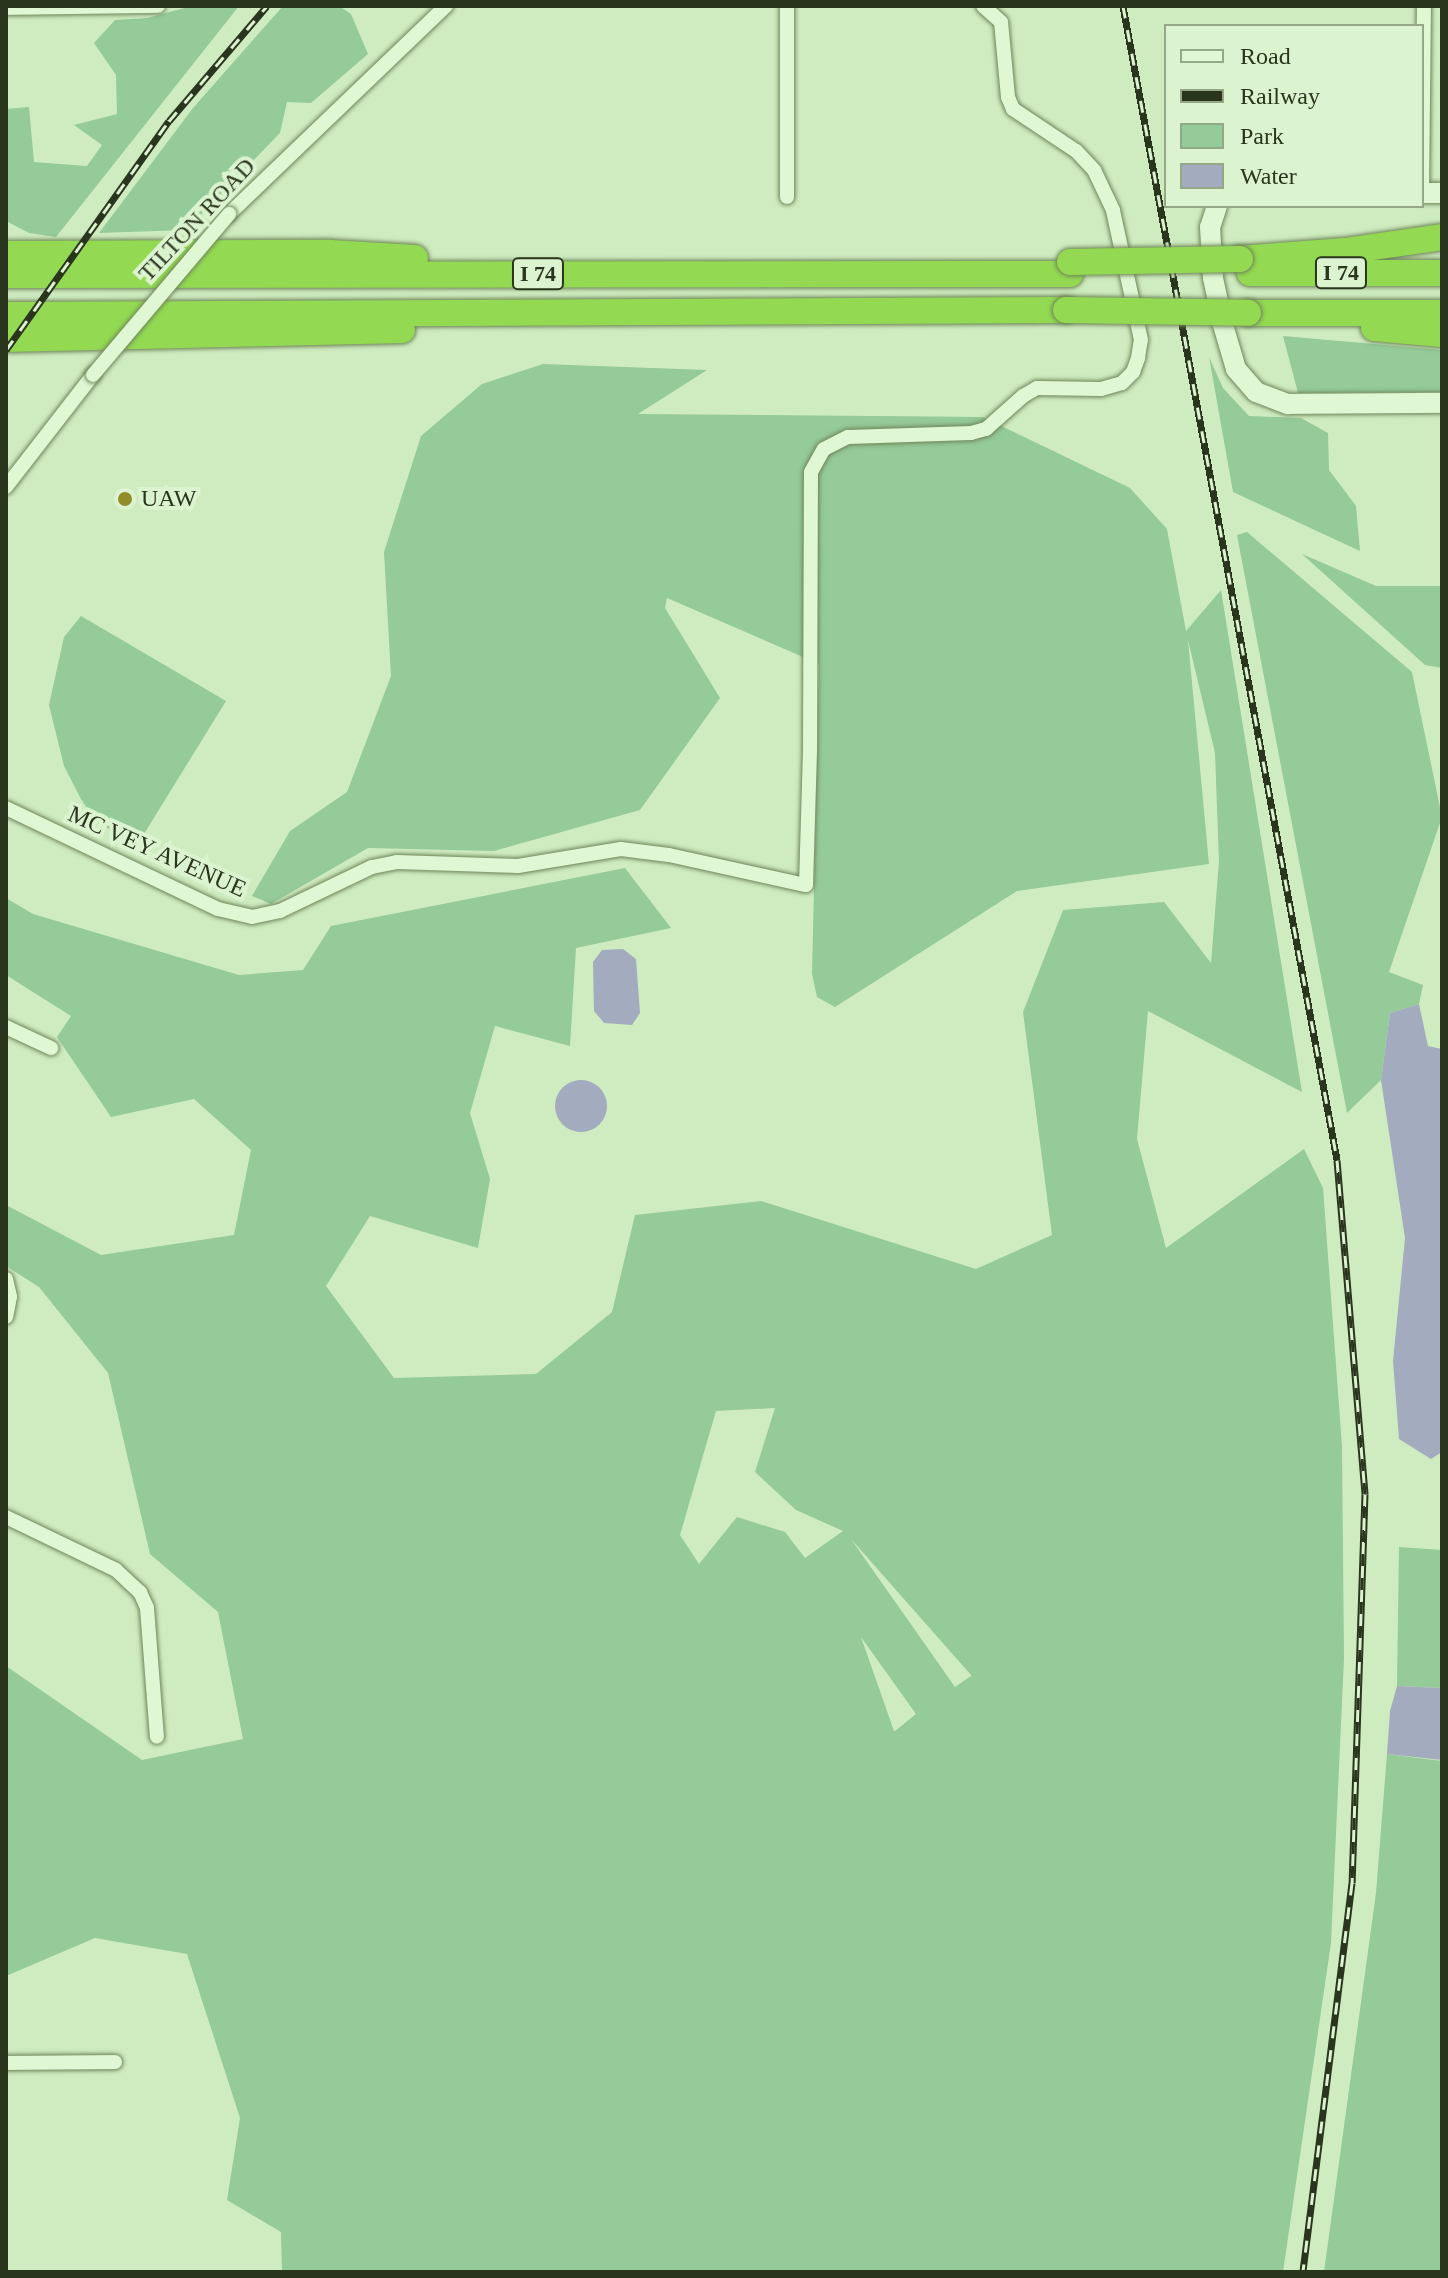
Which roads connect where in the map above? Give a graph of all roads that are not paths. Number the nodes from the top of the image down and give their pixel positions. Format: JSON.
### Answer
{"nodes":[{"id":1,"x":158,"y":6,"type":"edge"},
{"id":2,"x":446,"y":6,"type":"edge"},
{"id":3,"x":787,"y":6,"type":"edge"},
{"id":4,"x":6,"y":8,"type":"edge"},
{"id":5,"x":988,"y":8,"type":"edge"},
{"id":6,"x":787,"y":197,"type":"dead end"},
{"id":7,"x":1216,"y":208,"type":"edge"},
{"id":8,"x":1442,"y":237,"type":"edge"},
{"id":9,"x":6,"y":254,"type":"edge"},
{"id":10,"x":1240,"y":266,"type":"junction"},
{"id":11,"x":1442,"y":273,"type":"edge"},
{"id":12,"x":602,"y":274,"type":"junction"},
{"id":13,"x":6,"y":275,"type":"edge"},
{"id":14,"x":787,"y":313,"type":"junction"},
{"id":15,"x":1275,"y":313,"type":"junction"},
{"id":16,"x":1442,"y":313,"type":"edge"},
{"id":17,"x":6,"y":315,"type":"edge"},
{"id":18,"x":1442,"y":334,"type":"edge"},
{"id":19,"x":6,"y":339,"type":"edge"},
{"id":20,"x":1442,"y":403,"type":"edge"},
{"id":21,"x":6,"y":487,"type":"edge"},
{"id":22,"x":6,"y":808,"type":"edge"},
{"id":23,"x":6,"y":1027,"type":"edge"},
{"id":24,"x":51,"y":1048,"type":"dead end"},
{"id":25,"x":6,"y":1279,"type":"edge"},
{"id":26,"x":6,"y":1317,"type":"edge"},
{"id":27,"x":6,"y":1517,"type":"edge"},
{"id":28,"x":157,"y":1737,"type":"dead end"},
{"id":29,"x":115,"y":2062,"type":"dead end"},
{"id":30,"x":6,"y":2063,"type":"edge"}],
"edges":[{"from":1,"to":4,"type":"street"},
{"from":2,"to":21,"type":"street","name":"TILTON ROAD","bridge":true},
{"from":3,"to":6,"type":"street"},
{"from":5,"to":22,"type":"street","name":"MC VEY AVENUE"},
{"from":7,"to":20,"type":"street"},
{"from":8,"to":10,"type":"highway"},
{"from":9,"to":12,"type":"highway"},
{"from":10,"to":11,"type":"highway","number":"I 74"},
{"from":10,"to":12,"type":"highway","number":"I 74"},
{"from":12,"to":13,"type":"highway","number":"I 74"},
{"from":14,"to":15,"type":"highway","number":"I 74","bridge":true},
{"from":14,"to":17,"type":"highway","number":"I 74"},
{"from":14,"to":19,"type":"highway"},
{"from":15,"to":16,"type":"highway","number":"I 74"},
{"from":15,"to":18,"type":"highway"},
{"from":23,"to":24,"type":"street"},
{"from":25,"to":26,"type":"street"},
{"from":27,"to":28,"type":"street"},
{"from":29,"to":30,"type":"street"}]}
